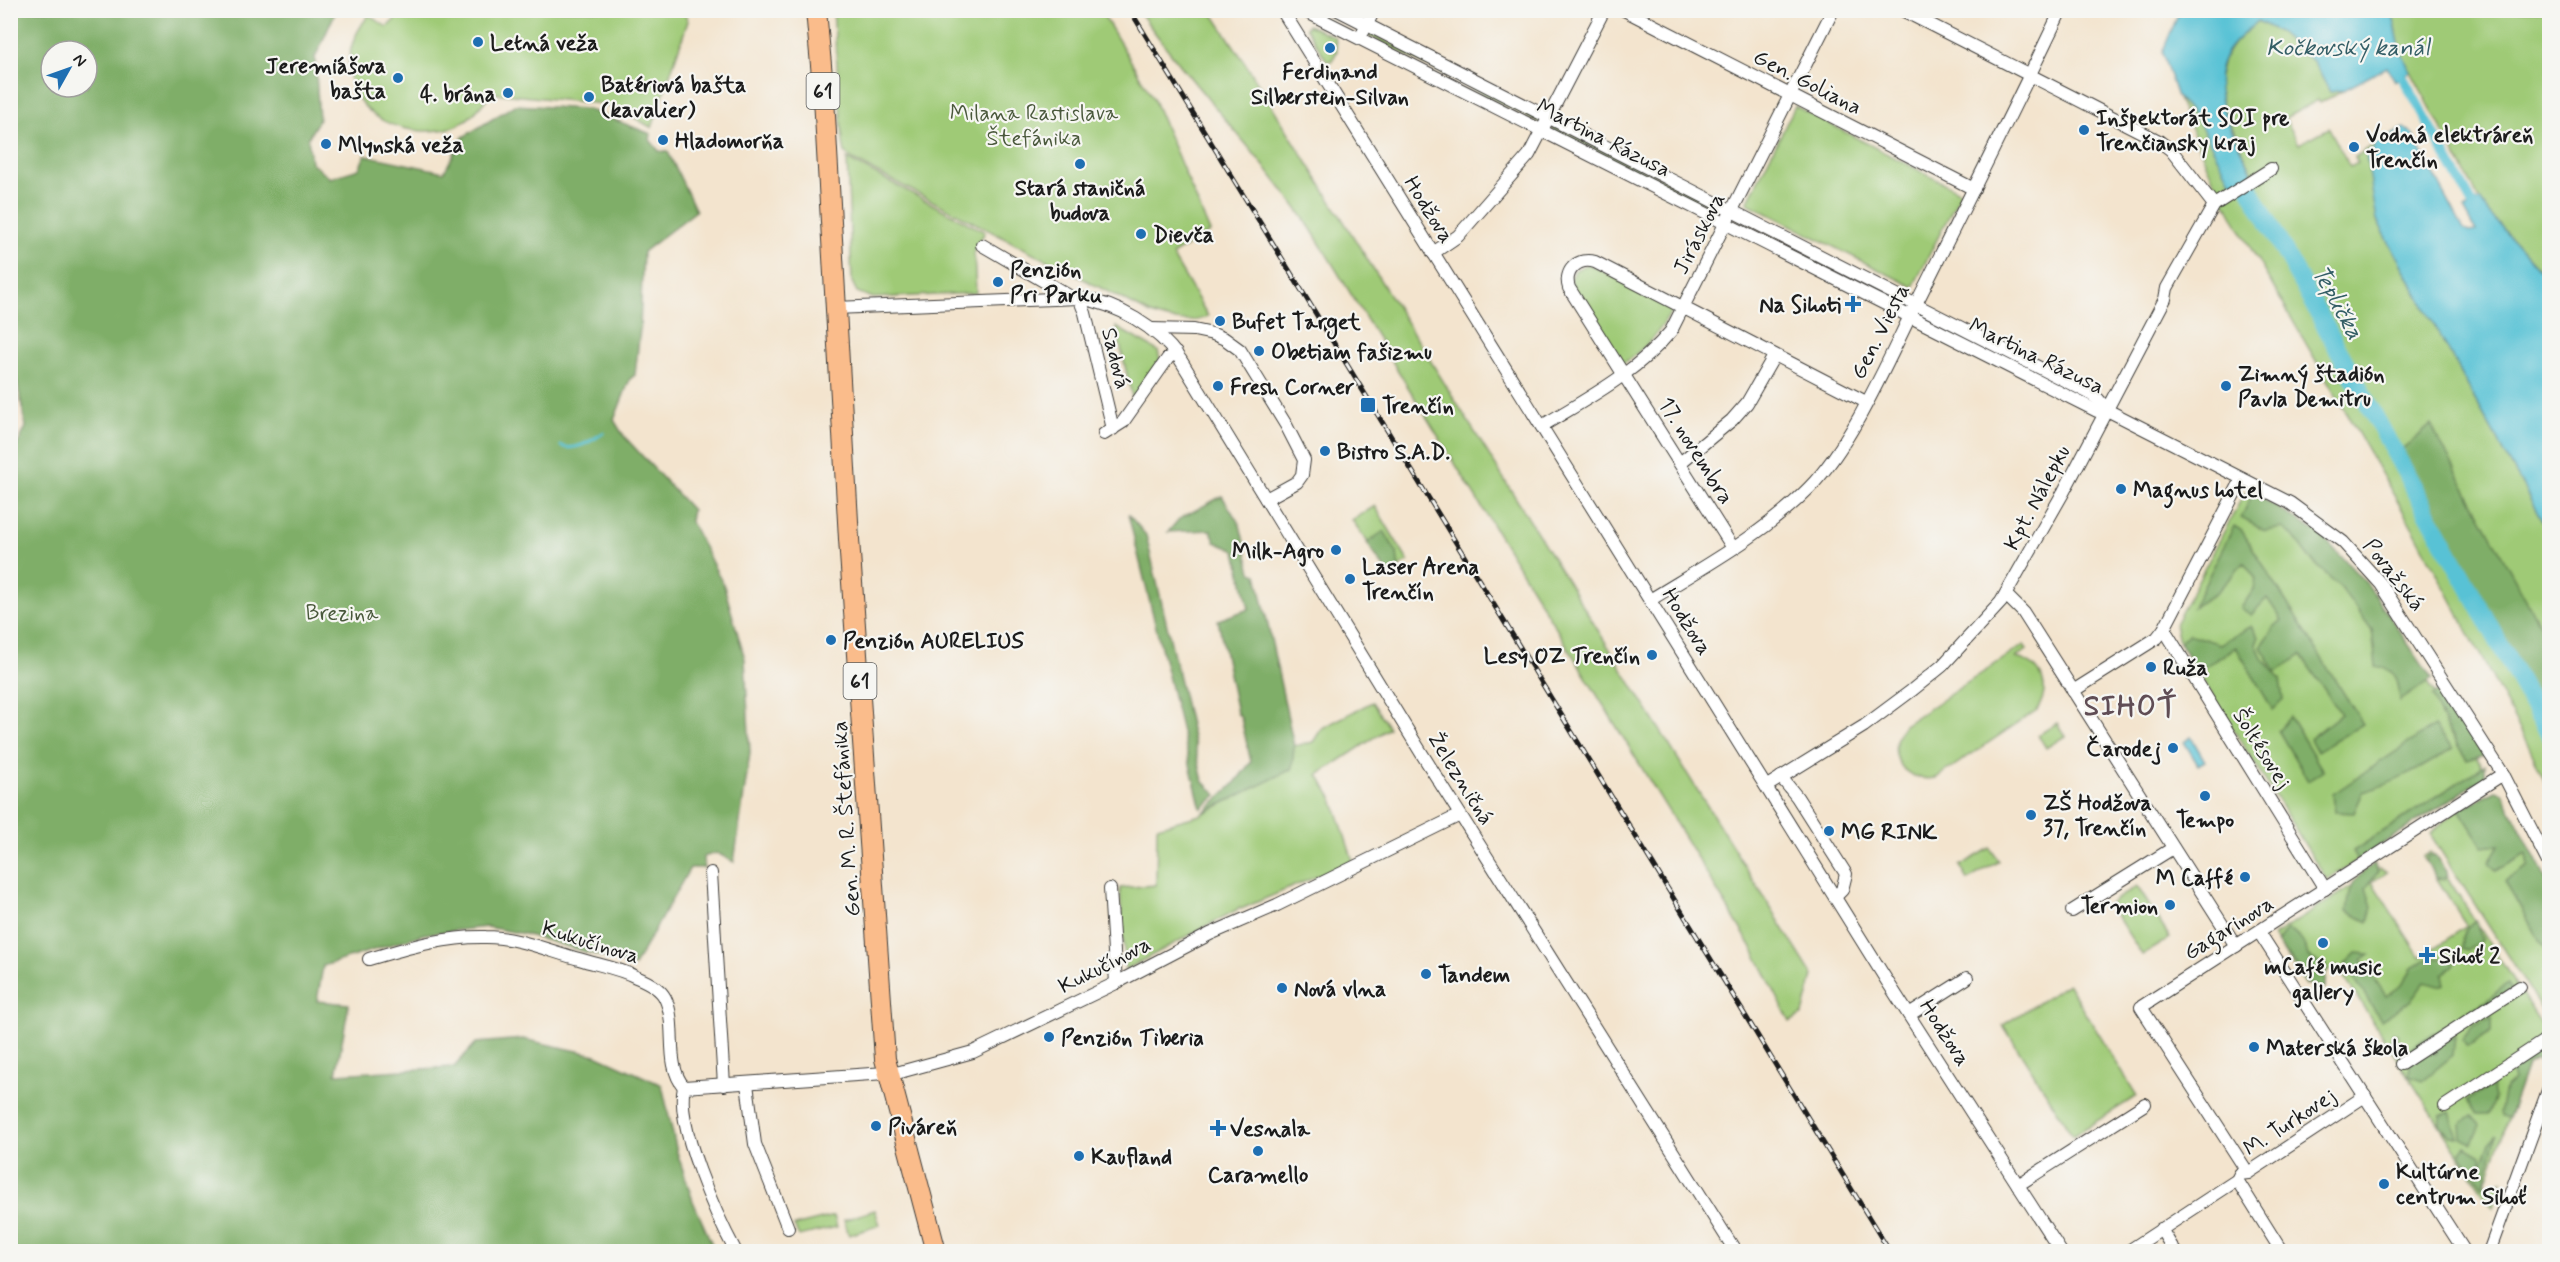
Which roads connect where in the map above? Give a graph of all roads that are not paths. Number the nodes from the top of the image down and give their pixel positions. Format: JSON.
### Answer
{"nodes":[{"id":1,"x":816,"y":10,"type":"edge"},
{"id":2,"x":1282,"y":10,"type":"edge"},
{"id":3,"x":1303,"y":10,"type":"edge"},
{"id":4,"x":1338,"y":10,"type":"edge"},
{"id":5,"x":1374,"y":10,"type":"edge"},
{"id":6,"x":1604,"y":10,"type":"edge"},
{"id":7,"x":1624,"y":10,"type":"edge"},
{"id":8,"x":1833,"y":10,"type":"edge"},
{"id":9,"x":1902,"y":10,"type":"edge"},
{"id":10,"x":2061,"y":10,"type":"edge"},
{"id":11,"x":1366,"y":25,"type":"junction"},
{"id":12,"x":1360,"y":38,"type":"junction"},
{"id":13,"x":2030,"y":76,"type":"junction"},
{"id":14,"x":1791,"y":96,"type":"junction"},
{"id":15,"x":1548,"y":117,"type":"junction"},
{"id":16,"x":1542,"y":130,"type":"junction"},
{"id":17,"x":2271,"y":169,"type":"dead end"},
{"id":18,"x":1974,"y":189,"type":"junction"},
{"id":19,"x":2214,"y":205,"type":"junction"},
{"id":20,"x":1733,"y":211,"type":"junction"},
{"id":21,"x":1727,"y":224,"type":"junction"},
{"id":22,"x":982,"y":245,"type":"dead end"},
{"id":23,"x":1433,"y":253,"type":"junction"},
{"id":24,"x":1075,"y":297,"type":"junction"},
{"id":25,"x":1916,"y":304,"type":"junction"},
{"id":26,"x":835,"y":308,"type":"junction"},
{"id":27,"x":1683,"y":308,"type":"junction"},
{"id":28,"x":1910,"y":316,"type":"junction"},
{"id":29,"x":1151,"y":329,"type":"junction"},
{"id":30,"x":1176,"y":353,"type":"junction"},
{"id":31,"x":1774,"y":356,"type":"junction"},
{"id":32,"x":1624,"y":375,"type":"junction"},
{"id":33,"x":1866,"y":402,"type":"junction"},
{"id":34,"x":2107,"y":410,"type":"junction"},
{"id":35,"x":1542,"y":426,"type":"junction"},
{"id":36,"x":1680,"y":463,"type":"junction"},
{"id":37,"x":2242,"y":479,"type":"junction"},
{"id":38,"x":1266,"y":499,"type":"junction"},
{"id":39,"x":1733,"y":548,"type":"junction"},
{"id":40,"x":2007,"y":595,"type":"junction"},
{"id":41,"x":1650,"y":600,"type":"junction"},
{"id":42,"x":2164,"y":629,"type":"junction"},
{"id":43,"x":2073,"y":691,"type":"junction"},
{"id":44,"x":2503,"y":774,"type":"junction"},
{"id":45,"x":1781,"y":777,"type":"junction"},
{"id":46,"x":1767,"y":786,"type":"junction"},
{"id":47,"x":1460,"y":815,"type":"junction"},
{"id":48,"x":2173,"y":848,"type":"junction"},
{"id":49,"x":2550,"y":866,"type":"edge"},
{"id":50,"x":711,"y":873,"type":"dead end"},
{"id":51,"x":1110,"y":889,"type":"dead end"},
{"id":52,"x":2325,"y":889,"type":"junction"},
{"id":53,"x":1835,"y":897,"type":"junction"},
{"id":54,"x":2072,"y":911,"type":"dead end"},
{"id":55,"x":2259,"y":932,"type":"junction"},
{"id":56,"x":2236,"y":946,"type":"junction"},
{"id":57,"x":369,"y":959,"type":"dead end"},
{"id":58,"x":1967,"y":978,"type":"dead end"},
{"id":59,"x":1116,"y":982,"type":"junction"},
{"id":60,"x":2520,"y":987,"type":"dead end"},
{"id":61,"x":1909,"y":1015,"type":"junction"},
{"id":62,"x":2550,"y":1037,"type":"edge"},
{"id":63,"x":2401,"y":1064,"type":"dead end"},
{"id":64,"x":888,"y":1073,"type":"junction"},
{"id":65,"x":747,"y":1084,"type":"junction"},
{"id":66,"x":724,"y":1085,"type":"junction"},
{"id":67,"x":2550,"y":1085,"type":"edge"},
{"id":68,"x":684,"y":1087,"type":"junction"},
{"id":69,"x":2365,"y":1096,"type":"junction"},
{"id":70,"x":2145,"y":1104,"type":"dead end"},
{"id":71,"x":2445,"y":1106,"type":"dead end"},
{"id":72,"x":2242,"y":1176,"type":"junction"},
{"id":73,"x":2018,"y":1185,"type":"junction"},
{"id":74,"x":788,"y":1228,"type":"dead end"},
{"id":75,"x":2161,"y":1229,"type":"junction"},
{"id":76,"x":736,"y":1251,"type":"edge"},
{"id":77,"x":936,"y":1251,"type":"edge"},
{"id":78,"x":1736,"y":1251,"type":"edge"},
{"id":79,"x":2061,"y":1251,"type":"edge"},
{"id":80,"x":2127,"y":1251,"type":"edge"},
{"id":81,"x":2175,"y":1251,"type":"edge"},
{"id":82,"x":2282,"y":1251,"type":"edge"},
{"id":83,"x":2465,"y":1251,"type":"edge"},
{"id":84,"x":2489,"y":1251,"type":"edge"}],
"edges":[{"from":1,"to":26,"type":"main road","number":"61"},
{"from":2,"to":23,"type":"street","name":"Hodžova"},
{"from":3,"to":12,"type":"street","name":"Martina Rázusa"},
{"from":4,"to":11,"type":"street","name":"Martina Rázusa"},
{"from":5,"to":11,"type":"street"},
{"from":6,"to":15,"type":"street"},
{"from":7,"to":14,"type":"street","name":"Gen. Goliana"},
{"from":8,"to":14,"type":"street","name":"Jiráskova"},
{"from":9,"to":13,"type":"street"},
{"from":10,"to":13,"type":"street","name":"Gen. Viesta"},
{"from":11,"to":12,"type":"street"},
{"from":11,"to":15,"type":"street","name":"Martina Rázusa"},
{"from":12,"to":16,"type":"street","name":"Martina Rázusa"},
{"from":13,"to":18,"type":"street","name":"Gen. Viesta"},
{"from":13,"to":19,"type":"street"},
{"from":14,"to":18,"type":"street","name":"Gen. Goliana"},
{"from":14,"to":20,"type":"street","name":"Jiráskova"},
{"from":15,"to":16,"type":"street"},
{"from":15,"to":20,"type":"street","name":"Martina Rázusa"},
{"from":16,"to":21,"type":"street","name":"Martina Rázusa"},
{"from":16,"to":23,"type":"street"},
{"from":17,"to":19,"type":"street","name":"Kpt. Nálepku"},
{"from":18,"to":25,"type":"street","name":"Gen. Viesta"},
{"from":19,"to":34,"type":"street","name":"Kpt. Nálepku"},
{"from":20,"to":21,"type":"street","name":"Jiráskova"},
{"from":20,"to":25,"type":"street","name":"Martina Rázusa"},
{"from":21,"to":27,"type":"street","name":"Jiráskova"},
{"from":21,"to":28,"type":"street","name":"Martina Rázusa"},
{"from":22,"to":24,"type":"street"},
{"from":23,"to":35,"type":"street","name":"Hodžova"},
{"from":24,"to":26,"type":"street"},
{"from":24,"to":29,"type":"street"},
{"from":24,"to":30,"type":"street","name":"Sadová"},
{"from":25,"to":28,"type":"street","name":"Gen. Viesta"},
{"from":25,"to":34,"type":"street","name":"Martina Rázusa"},
{"from":26,"to":64,"type":"main road","name":"Gen. M. R. Štefánika","number":"61"},
{"from":27,"to":31,"type":"street","name":"17. novembra"},
{"from":27,"to":32,"type":"street","name":"Jiráskova"},
{"from":27,"to":32,"type":"street","name":"17. novembra"},
{"from":28,"to":33,"type":"street","name":"Gen. Viesta"},
{"from":28,"to":34,"type":"street","name":"Martina Rázusa"},
{"from":29,"to":30,"type":"street","name":"Železničná"},
{"from":29,"to":38,"type":"street"},
{"from":30,"to":38,"type":"street","name":"Železničná"},
{"from":31,"to":33,"type":"street","name":"17. novembra"},
{"from":31,"to":36,"type":"street"},
{"from":32,"to":35,"type":"street","name":"Jiráskova"},
{"from":32,"to":36,"type":"street","name":"17. novembra"},
{"from":33,"to":39,"type":"street","name":"Gen. Viesta"},
{"from":34,"to":37,"type":"street","name":"Považská"},
{"from":34,"to":40,"type":"street","name":"Kpt. Nálepku"},
{"from":35,"to":41,"type":"street","name":"Hodžova"},
{"from":36,"to":39,"type":"street","name":"17. novembra"},
{"from":37,"to":42,"type":"street"},
{"from":37,"to":44,"type":"street","name":"Považská"},
{"from":38,"to":47,"type":"street","name":"Železničná"},
{"from":39,"to":41,"type":"street","name":"Gen. Viesta"},
{"from":40,"to":43,"type":"street"},
{"from":40,"to":45,"type":"street","name":"Kpt. Nálepku"},
{"from":41,"to":46,"type":"street","name":"Hodžova"},
{"from":42,"to":43,"type":"street"},
{"from":42,"to":52,"type":"street","name":"Šoltésovej"},
{"from":43,"to":48,"type":"street"},
{"from":44,"to":49,"type":"street","name":"Považská"},
{"from":44,"to":52,"type":"street","name":"Gagarinova"},
{"from":45,"to":46,"type":"street","name":"Kpt. Nálepku"},
{"from":45,"to":53,"type":"street"},
{"from":46,"to":53,"type":"street","name":"Hodžova"},
{"from":47,"to":59,"type":"street","name":"Kukučínova"},
{"from":47,"to":78,"type":"street","name":"Železničná"},
{"from":48,"to":54,"type":"street"},
{"from":48,"to":56,"type":"street"},
{"from":50,"to":66,"type":"street"},
{"from":51,"to":59,"type":"street"},
{"from":52,"to":55,"type":"street","name":"Gagarinova"},
{"from":53,"to":61,"type":"street","name":"Hodžova"},
{"from":55,"to":56,"type":"street","name":"Gagarinova"},
{"from":55,"to":69,"type":"street"},
{"from":56,"to":72,"type":"street","name":"Gagarinova"},
{"from":57,"to":68,"type":"street","name":"Kukučínova"},
{"from":58,"to":61,"type":"street"},
{"from":59,"to":64,"type":"street","name":"Kukučínova"},
{"from":60,"to":63,"type":"street"},
{"from":61,"to":73,"type":"street","name":"Hodžova"},
{"from":62,"to":71,"type":"street"},
{"from":64,"to":65,"type":"street","name":"Kukučínova"},
{"from":64,"to":77,"type":"main road","number":"61"},
{"from":65,"to":66,"type":"street","name":"Kukučínova"},
{"from":65,"to":74,"type":"street"},
{"from":66,"to":68,"type":"street","name":"Kukučínova"},
{"from":67,"to":84,"type":"street"},
{"from":68,"to":76,"type":"street"},
{"from":69,"to":72,"type":"street","name":"M. Turkovej"},
{"from":69,"to":83,"type":"street"},
{"from":70,"to":73,"type":"street"},
{"from":72,"to":75,"type":"street","name":"M. Turkovej"},
{"from":72,"to":82,"type":"street","name":"M. Turkovej"},
{"from":73,"to":79,"type":"street","name":"Hodžova"},
{"from":75,"to":80,"type":"street","name":"M. Turkovej"},
{"from":75,"to":81,"type":"street"}]}
